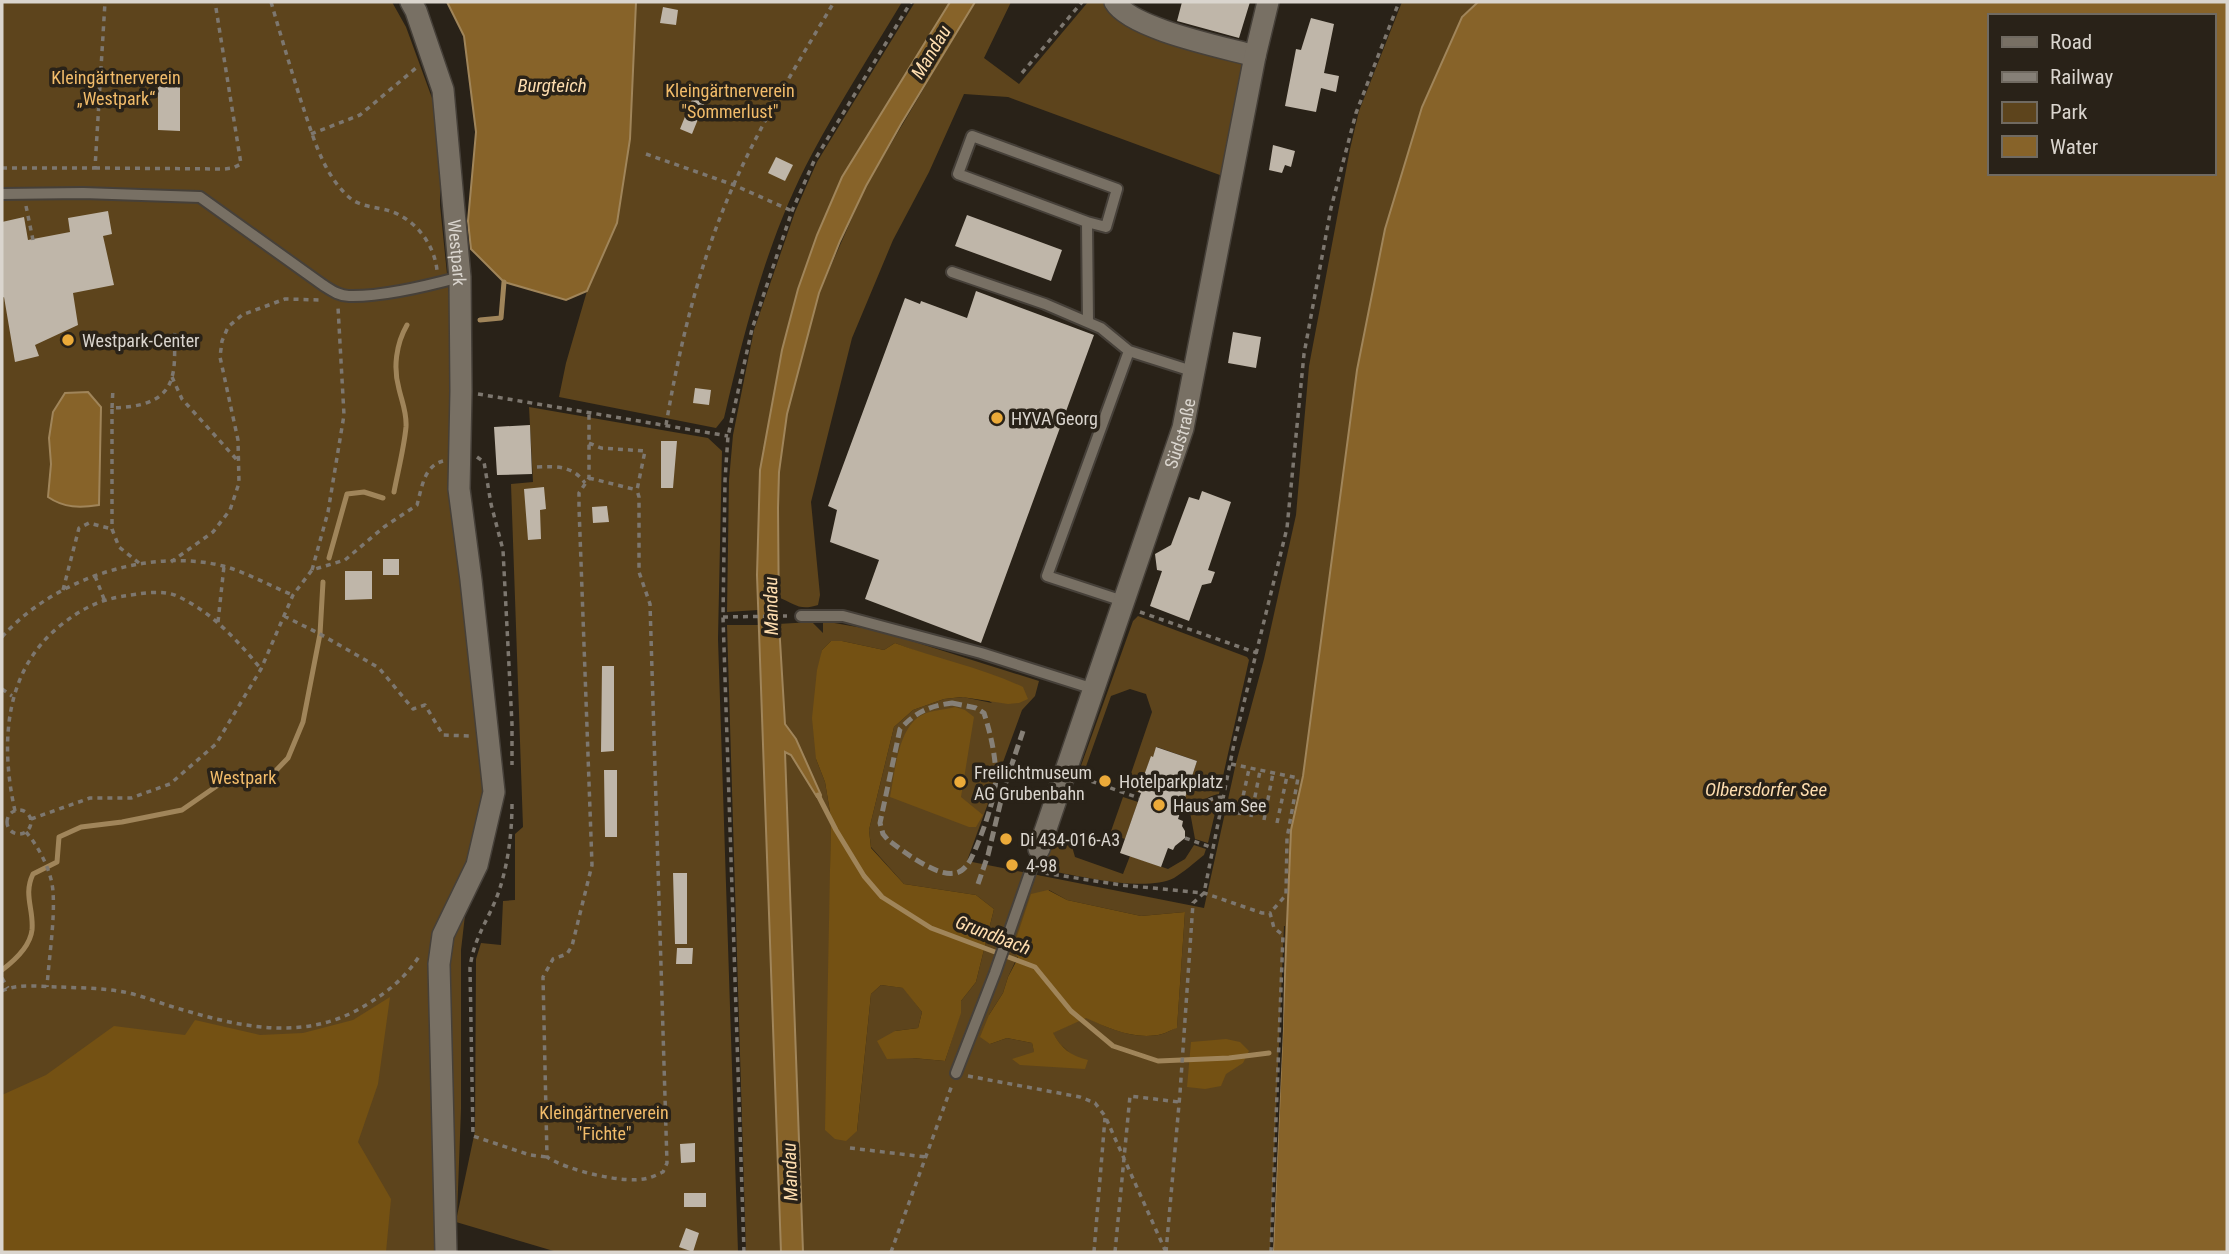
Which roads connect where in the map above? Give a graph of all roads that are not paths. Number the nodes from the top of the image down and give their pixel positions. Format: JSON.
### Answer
{"nodes":[{"id":1,"x":411,"y":2,"type":"edge"},
{"id":2,"x":1115,"y":2,"type":"edge"},
{"id":3,"x":1268,"y":2,"type":"edge"},
{"id":4,"x":1255,"y":56,"type":"junction"},
{"id":5,"x":2,"y":194,"type":"edge"},
{"id":6,"x":1087,"y":222,"type":"junction"},
{"id":7,"x":952,"y":272,"type":"dead end"},
{"id":8,"x":460,"y":277,"type":"junction"},
{"id":9,"x":1088,"y":322,"type":"junction"},
{"id":10,"x":1129,"y":351,"type":"junction"},
{"id":11,"x":1195,"y":372,"type":"junction"},
{"id":12,"x":1122,"y":603,"type":"junction"},
{"id":13,"x":801,"y":616,"type":"road end"},
{"id":14,"x":1094,"y":689,"type":"junction"},
{"id":15,"x":1039,"y":849,"type":"dead end"},
{"id":16,"x":1031,"y":870,"type":"road end"},
{"id":17,"x":956,"y":1073,"type":"road end"},
{"id":18,"x":446,"y":1252,"type":"edge"}],
"edges":[{"from":1,"to":8,"type":"street","name":"Westpark"},
{"from":2,"to":4,"type":"street"},
{"from":3,"to":4,"type":"street","name":"Südstraße"},
{"from":4,"to":11,"type":"street","name":"Südstraße"},
{"from":5,"to":8,"type":"lane"},
{"from":6,"to":6,"type":"lane"},
{"from":6,"to":9,"type":"lane"},
{"from":7,"to":9,"type":"lane"},
{"from":8,"to":18,"type":"street","name":"Westpark"},
{"from":9,"to":10,"type":"lane"},
{"from":10,"to":11,"type":"lane"},
{"from":10,"to":12,"type":"lane"},
{"from":11,"to":12,"type":"street","name":"Südstraße"},
{"from":12,"to":14,"type":"street","name":"Südstraße"},
{"from":13,"to":14,"type":"lane"},
{"from":14,"to":15,"type":"street","name":"Südstraße"},
{"from":16,"to":17,"type":"lane"}]}
